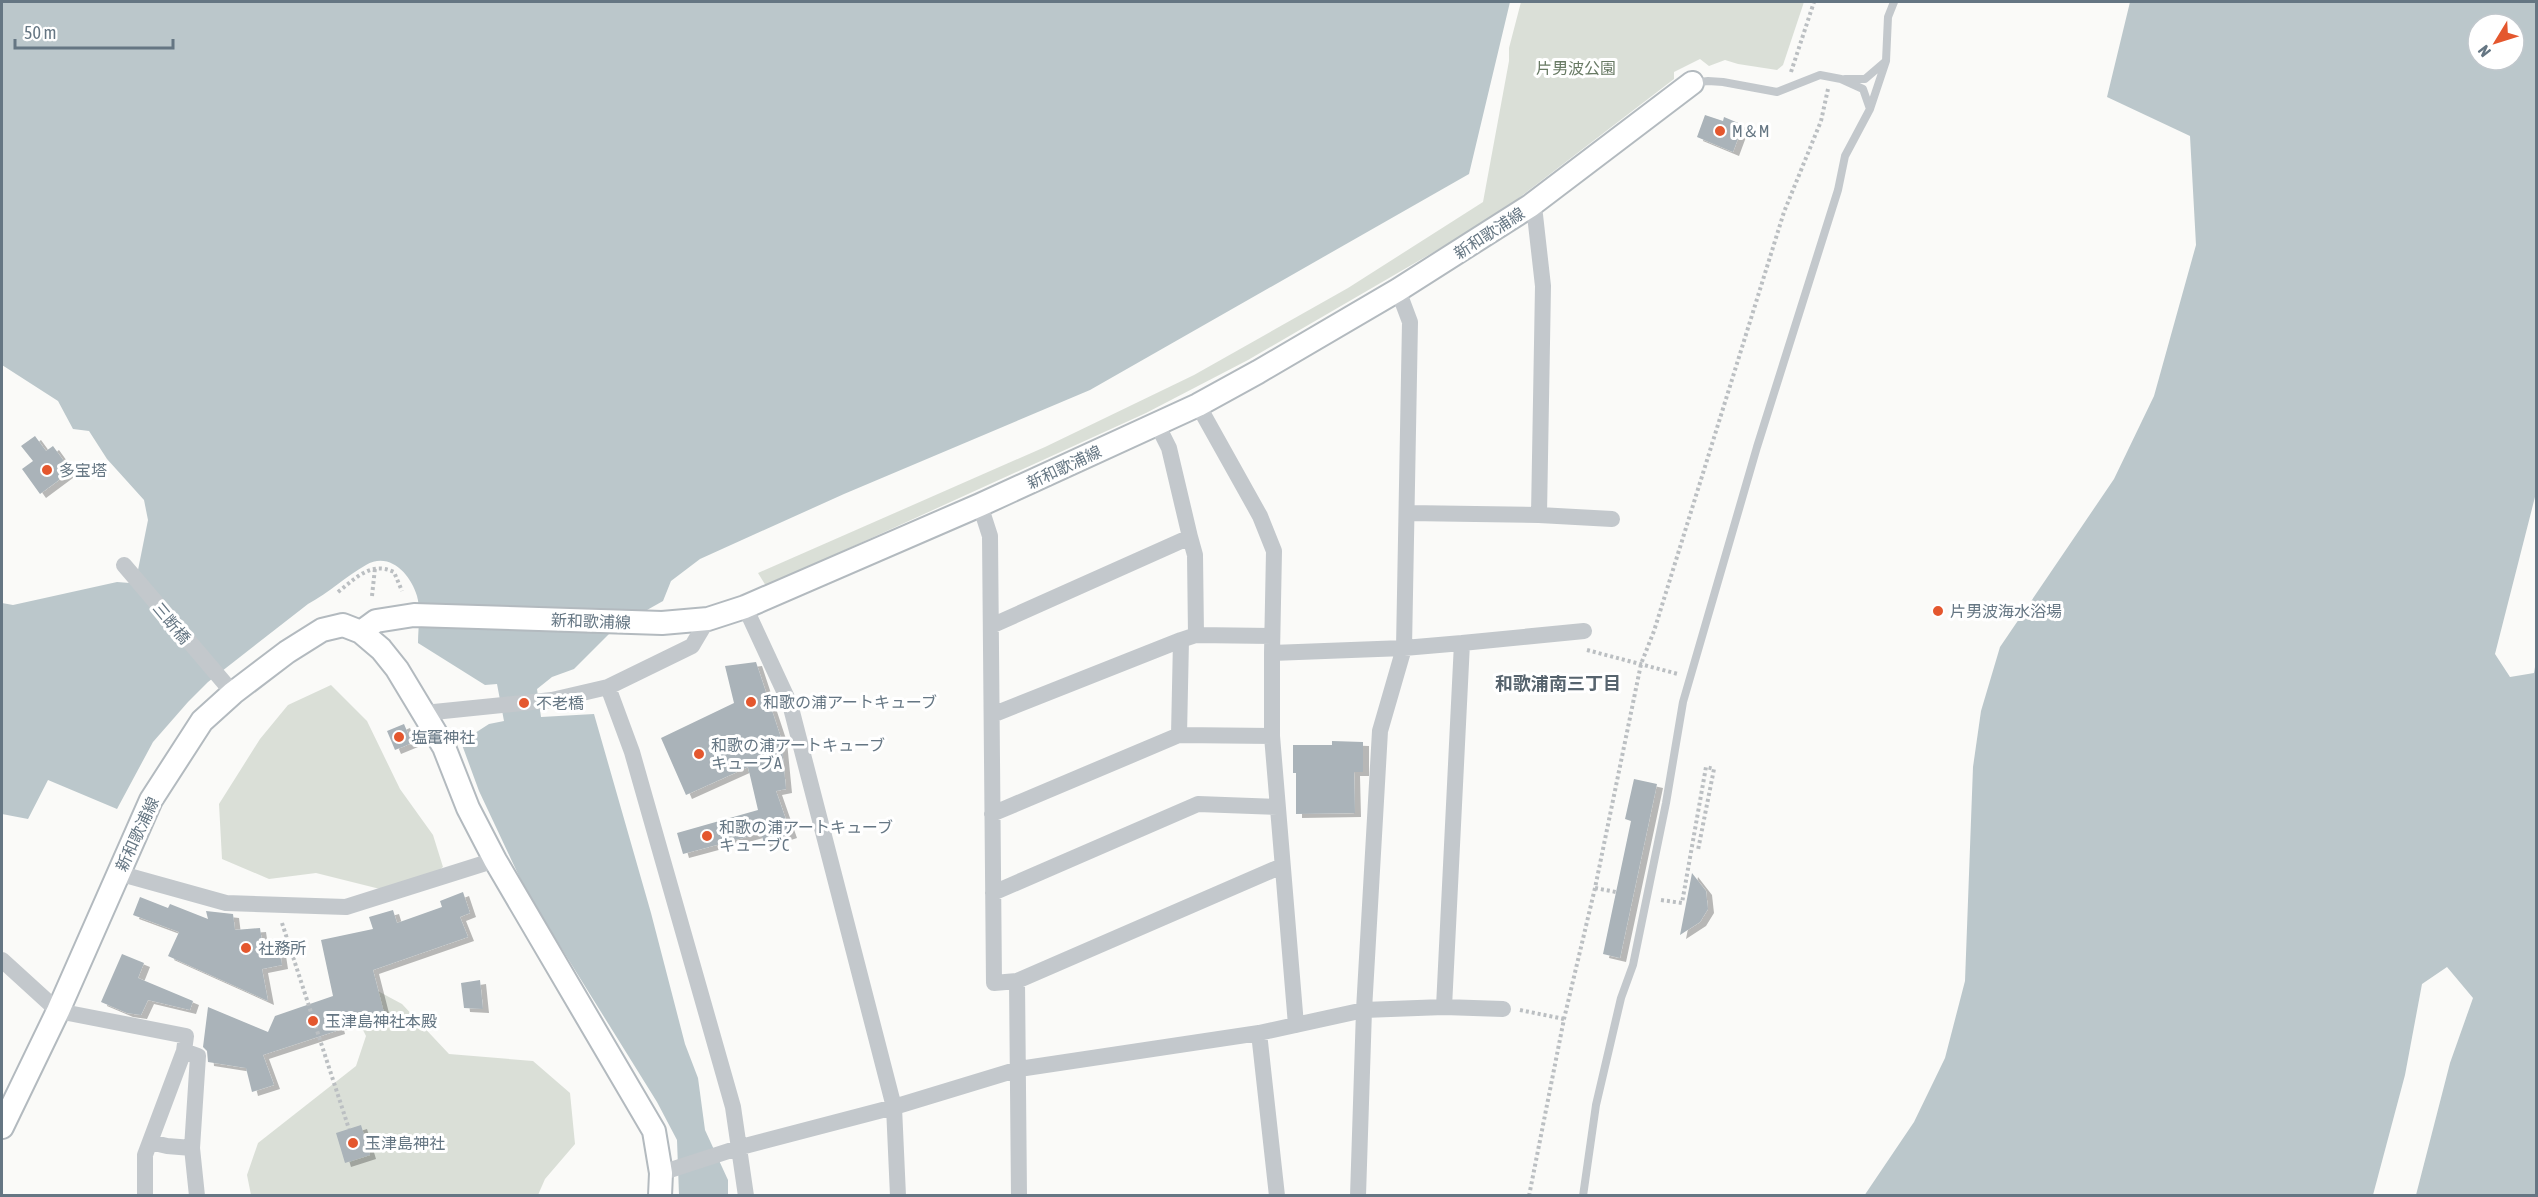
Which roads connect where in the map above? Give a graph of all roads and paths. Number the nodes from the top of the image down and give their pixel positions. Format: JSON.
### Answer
{"nodes":[{"id":1,"x":1814,"y":2,"type":"edge"},
{"id":2,"x":1894,"y":2,"type":"edge"},
{"id":3,"x":1886,"y":61,"type":"junction"},
{"id":4,"x":1832,"y":76,"type":"junction"},
{"id":5,"x":1841,"y":79,"type":"junction"},
{"id":6,"x":1692,"y":83,"type":"joint"},
{"id":7,"x":1786,"y":88,"type":"junction"},
{"id":8,"x":1870,"y":109,"type":"junction"},
{"id":9,"x":1530,"y":206,"type":"junction"},
{"id":10,"x":1398,"y":290,"type":"junction"},
{"id":11,"x":1198,"y":405,"type":"junction"},
{"id":12,"x":1157,"y":424,"type":"junction"},
{"id":13,"x":980,"y":505,"type":"junction"},
{"id":14,"x":1408,"y":513,"type":"junction"},
{"id":15,"x":1539,"y":515,"type":"junction"},
{"id":16,"x":1612,"y":519,"type":"dead end"},
{"id":17,"x":1190,"y":537,"type":"junction"},
{"id":18,"x":124,"y":565,"type":"dead end"},
{"id":19,"x":375,"y":568,"type":"junction"},
{"id":20,"x":402,"y":591,"type":"dead end"},
{"id":21,"x":338,"y":592,"type":"dead end"},
{"id":22,"x":372,"y":596,"type":"dead end"},
{"id":23,"x":746,"y":607,"type":"junction"},
{"id":24,"x":708,"y":619,"type":"junction"},
{"id":25,"x":991,"y":626,"type":"junction"},
{"id":26,"x":1584,"y":631,"type":"dead end"},
{"id":27,"x":361,"y":632,"type":"junction"},
{"id":28,"x":1188,"y":637,"type":"junction"},
{"id":29,"x":1462,"y":643,"type":"junction"},
{"id":30,"x":1272,"y":645,"type":"junction"},
{"id":31,"x":1404,"y":648,"type":"junction"},
{"id":32,"x":1587,"y":651,"type":"dead end"},
{"id":33,"x":1641,"y":664,"type":"junction"},
{"id":34,"x":1671,"y":673,"type":"dead end"},
{"id":35,"x":227,"y":687,"type":"junction"},
{"id":36,"x":608,"y":687,"type":"junction"},
{"id":37,"x":424,"y":713,"type":"junction"},
{"id":38,"x":992,"y":716,"type":"junction"},
{"id":39,"x":1179,"y":735,"type":"junction"},
{"id":40,"x":1272,"y":736,"type":"junction"},
{"id":41,"x":1277,"y":807,"type":"junction"},
{"id":42,"x":992,"y":814,"type":"junction"},
{"id":43,"x":1698,"y":850,"type":"dead end"},
{"id":44,"x":495,"y":860,"type":"junction"},
{"id":45,"x":1282,"y":866,"type":"junction"},
{"id":46,"x":118,"y":873,"type":"junction"},
{"id":47,"x":1595,"y":888,"type":"junction"},
{"id":48,"x":1616,"y":892,"type":"dead end"},
{"id":49,"x":993,"y":893,"type":"junction"},
{"id":50,"x":1653,"y":898,"type":"dead end"},
{"id":51,"x":277,"y":905,"type":"junction"},
{"id":52,"x":292,"y":953,"type":"junction"},
{"id":53,"x":280,"y":954,"type":"dead end"},
{"id":54,"x":2,"y":960,"type":"edge"},
{"id":55,"x":1017,"y":981,"type":"junction"},
{"id":56,"x":1444,"y":1007,"type":"junction"},
{"id":57,"x":1503,"y":1009,"type":"dead end"},
{"id":58,"x":1364,"y":1010,"type":"junction"},
{"id":59,"x":58,"y":1011,"type":"junction"},
{"id":60,"x":1524,"y":1011,"type":"dead end"},
{"id":61,"x":1564,"y":1019,"type":"junction"},
{"id":62,"x":1296,"y":1025,"type":"junction"},
{"id":63,"x":1259,"y":1033,"type":"junction"},
{"id":64,"x":184,"y":1051,"type":"junction"},
{"id":65,"x":1019,"y":1069,"type":"junction"},
{"id":66,"x":894,"y":1107,"type":"junction"},
{"id":67,"x":2,"y":1127,"type":"edge"},
{"id":68,"x":349,"y":1129,"type":"dead end"},
{"id":69,"x":150,"y":1142,"type":"junction"},
{"id":70,"x":192,"y":1148,"type":"junction"},
{"id":71,"x":734,"y":1149,"type":"junction"},
{"id":72,"x":668,"y":1171,"type":"junction"},
{"id":73,"x":146,"y":1196,"type":"edge"},
{"id":74,"x":196,"y":1196,"type":"edge"},
{"id":75,"x":660,"y":1196,"type":"edge"},
{"id":76,"x":746,"y":1196,"type":"edge"},
{"id":77,"x":898,"y":1196,"type":"edge"},
{"id":78,"x":1018,"y":1196,"type":"edge"},
{"id":79,"x":1277,"y":1196,"type":"edge"},
{"id":80,"x":1358,"y":1196,"type":"edge"},
{"id":81,"x":1529,"y":1196,"type":"edge"},
{"id":82,"x":1583,"y":1196,"type":"edge"}],
"edges":[{"from":1,"to":7,"type":"path"},
{"from":2,"to":3,"type":"lane"},
{"from":3,"to":5,"type":"lane"},
{"from":3,"to":8,"type":"lane"},
{"from":4,"to":5,"type":"lane"},
{"from":4,"to":7,"type":"lane"},
{"from":4,"to":33,"type":"path"},
{"from":5,"to":8,"type":"lane"},
{"from":6,"to":7,"type":"lane"},
{"from":6,"to":9,"type":"main road","name":"新和歌浦線"},
{"from":8,"to":82,"type":"lane"},
{"from":9,"to":10,"type":"main road","name":"新和歌浦線"},
{"from":9,"to":15,"type":"street"},
{"from":10,"to":11,"type":"main road","name":"新和歌浦線"},
{"from":10,"to":14,"type":"street"},
{"from":11,"to":12,"type":"main road","name":"新和歌浦線"},
{"from":11,"to":30,"type":"street"},
{"from":12,"to":13,"type":"main road","name":"新和歌浦線"},
{"from":12,"to":17,"type":"street"},
{"from":13,"to":23,"type":"main road","name":"新和歌浦線"},
{"from":13,"to":25,"type":"street"},
{"from":14,"to":15,"type":"street"},
{"from":14,"to":31,"type":"street"},
{"from":15,"to":16,"type":"street"},
{"from":17,"to":25,"type":"street"},
{"from":17,"to":28,"type":"street"},
{"from":18,"to":35,"type":"street","name":"三断橋"},
{"from":19,"to":20,"type":"path"},
{"from":19,"to":21,"type":"path"},
{"from":19,"to":22,"type":"path"},
{"from":23,"to":24,"type":"main road","name":"新和歌浦線"},
{"from":23,"to":66,"type":"street"},
{"from":24,"to":27,"type":"main road","name":"新和歌浦線"},
{"from":24,"to":36,"type":"street"},
{"from":25,"to":38,"type":"street"},
{"from":26,"to":29,"type":"street"},
{"from":27,"to":35,"type":"main road","name":"新和歌浦線"},
{"from":27,"to":37,"type":"main road"},
{"from":28,"to":30,"type":"street"},
{"from":28,"to":38,"type":"street"},
{"from":28,"to":39,"type":"street"},
{"from":29,"to":31,"type":"street"},
{"from":29,"to":56,"type":"street"},
{"from":30,"to":31,"type":"street"},
{"from":30,"to":40,"type":"street"},
{"from":31,"to":58,"type":"street"},
{"from":32,"to":33,"type":"path"},
{"from":33,"to":34,"type":"path"},
{"from":33,"to":47,"type":"path"},
{"from":35,"to":46,"type":"main road","name":"新和歌浦線"},
{"from":36,"to":37,"type":"street"},
{"from":36,"to":71,"type":"street"},
{"from":37,"to":44,"type":"main road"},
{"from":38,"to":42,"type":"street"},
{"from":39,"to":40,"type":"street"},
{"from":39,"to":42,"type":"street"},
{"from":40,"to":41,"type":"street"},
{"from":41,"to":45,"type":"street"},
{"from":41,"to":49,"type":"street"},
{"from":42,"to":49,"type":"street"},
{"from":43,"to":50,"type":"path"},
{"from":44,"to":51,"type":"street"},
{"from":44,"to":72,"type":"main road"},
{"from":45,"to":55,"type":"street"},
{"from":45,"to":62,"type":"street"},
{"from":46,"to":51,"type":"street"},
{"from":46,"to":59,"type":"main road","name":"新和歌浦線"},
{"from":47,"to":48,"type":"path"},
{"from":47,"to":61,"type":"path"},
{"from":49,"to":55,"type":"street"},
{"from":51,"to":52,"type":"path"},
{"from":52,"to":53,"type":"path"},
{"from":52,"to":68,"type":"path"},
{"from":54,"to":59,"type":"street"},
{"from":55,"to":65,"type":"street"},
{"from":56,"to":57,"type":"street"},
{"from":56,"to":58,"type":"street"},
{"from":58,"to":62,"type":"street"},
{"from":58,"to":80,"type":"street"},
{"from":59,"to":64,"type":"street"},
{"from":59,"to":67,"type":"main road","name":"新和歌浦線"},
{"from":60,"to":61,"type":"path"},
{"from":61,"to":81,"type":"path"},
{"from":62,"to":63,"type":"street"},
{"from":63,"to":65,"type":"street"},
{"from":63,"to":79,"type":"street"},
{"from":64,"to":69,"type":"street"},
{"from":64,"to":70,"type":"street"},
{"from":65,"to":66,"type":"street"},
{"from":65,"to":78,"type":"street"},
{"from":66,"to":71,"type":"street"},
{"from":66,"to":77,"type":"street"},
{"from":69,"to":70,"type":"street"},
{"from":69,"to":73,"type":"street"},
{"from":70,"to":74,"type":"street"},
{"from":71,"to":72,"type":"street"},
{"from":71,"to":76,"type":"street"},
{"from":72,"to":75,"type":"main road"}]}
